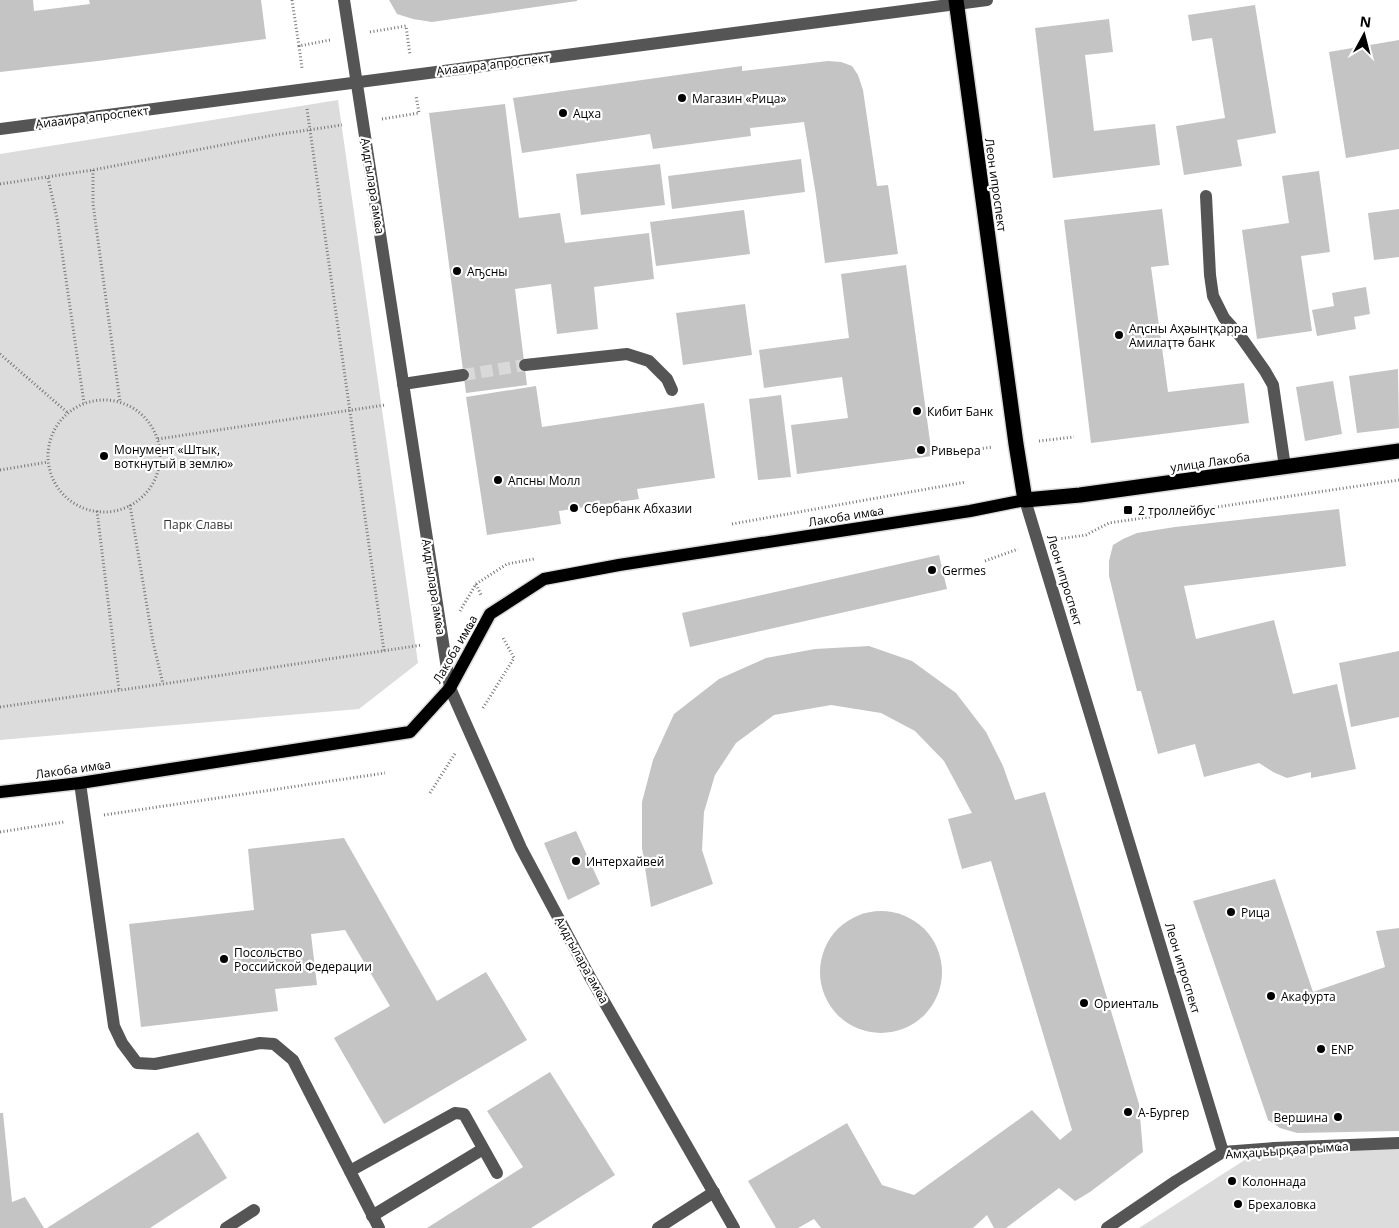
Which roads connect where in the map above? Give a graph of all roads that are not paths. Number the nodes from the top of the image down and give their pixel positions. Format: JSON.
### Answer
{"nodes":[{"id":1,"x":344,"y":0,"type":"edge"},
{"id":2,"x":987,"y":0,"type":"edge"},
{"id":3,"x":956,"y":2,"type":"edge"},
{"id":4,"x":357,"y":82,"type":"junction"},
{"id":5,"x":0,"y":129,"type":"edge"},
{"id":6,"x":1206,"y":196,"type":"dead end"},
{"id":7,"x":525,"y":366,"type":"tunnel mouth"},
{"id":8,"x":463,"y":375,"type":"tunnel mouth"},
{"id":9,"x":403,"y":384,"type":"junction"},
{"id":10,"x":672,"y":390,"type":"dead end"},
{"id":11,"x":1399,"y":452,"type":"edge"},
{"id":12,"x":1285,"y":467,"type":"junction"},
{"id":13,"x":1025,"y":500,"type":"junction"},
{"id":14,"x":450,"y":688,"type":"junction"},
{"id":15,"x":80,"y":783,"type":"junction"},
{"id":16,"x":0,"y":792,"type":"edge"},
{"id":17,"x":1399,"y":1143,"type":"edge"},
{"id":18,"x":483,"y":1149,"type":"junction"},
{"id":19,"x":1223,"y":1152,"type":"junction"},
{"id":20,"x":350,"y":1172,"type":"junction"},
{"id":21,"x":497,"y":1173,"type":"dead end"},
{"id":22,"x":714,"y":1192,"type":"junction"},
{"id":23,"x":254,"y":1210,"type":"dead end"},
{"id":24,"x":372,"y":1216,"type":"junction"},
{"id":25,"x":226,"y":1228,"type":"edge"},
{"id":26,"x":379,"y":1228,"type":"edge"},
{"id":27,"x":658,"y":1228,"type":"edge"},
{"id":28,"x":734,"y":1228,"type":"edge"},
{"id":29,"x":1107,"y":1228,"type":"edge"}],
"edges":[{"from":1,"to":4,"type":"street","name":"Аидгылара амҩа"},
{"from":2,"to":3,"type":"street","name":"Аиааира апроспект"},
{"from":3,"to":4,"type":"street","name":"Аиааира апроспект"},
{"from":3,"to":13,"type":"highway","name":"Леон ипроспект"},
{"from":4,"to":5,"type":"street","name":"Аиааира апроспект"},
{"from":4,"to":9,"type":"street","name":"Аидгылара амҩа"},
{"from":6,"to":12,"type":"street"},
{"from":7,"to":10,"type":"street"},
{"from":8,"to":9,"type":"street"},
{"from":9,"to":14,"type":"street","name":"Аидгылара амҩа"},
{"from":11,"to":12,"type":"highway","name":"улица Лакоба"},
{"from":12,"to":13,"type":"highway","name":"улица Лакоба"},
{"from":13,"to":14,"type":"main road","name":"Лакоба имҩа"},
{"from":13,"to":19,"type":"street","name":"Леон ипроспект"},
{"from":14,"to":15,"type":"main road","name":"Лакоба имҩа"},
{"from":14,"to":22,"type":"street","name":"Аидгылара амҩа"},
{"from":15,"to":16,"type":"main road","name":"Лакоба имҩа"},
{"from":15,"to":20,"type":"street"},
{"from":17,"to":19,"type":"street","name":"Амҳаџьырқәа рымҩа"},
{"from":18,"to":20,"type":"street"},
{"from":18,"to":21,"type":"street"},
{"from":18,"to":24,"type":"street"},
{"from":19,"to":29,"type":"street","name":"Амҳаџьырқәа рымҩа"},
{"from":20,"to":24,"type":"street"},
{"from":22,"to":27,"type":"street"},
{"from":22,"to":28,"type":"street","name":"Аидгылара амҩа"},
{"from":23,"to":25,"type":"street"},
{"from":24,"to":26,"type":"street"}]}
